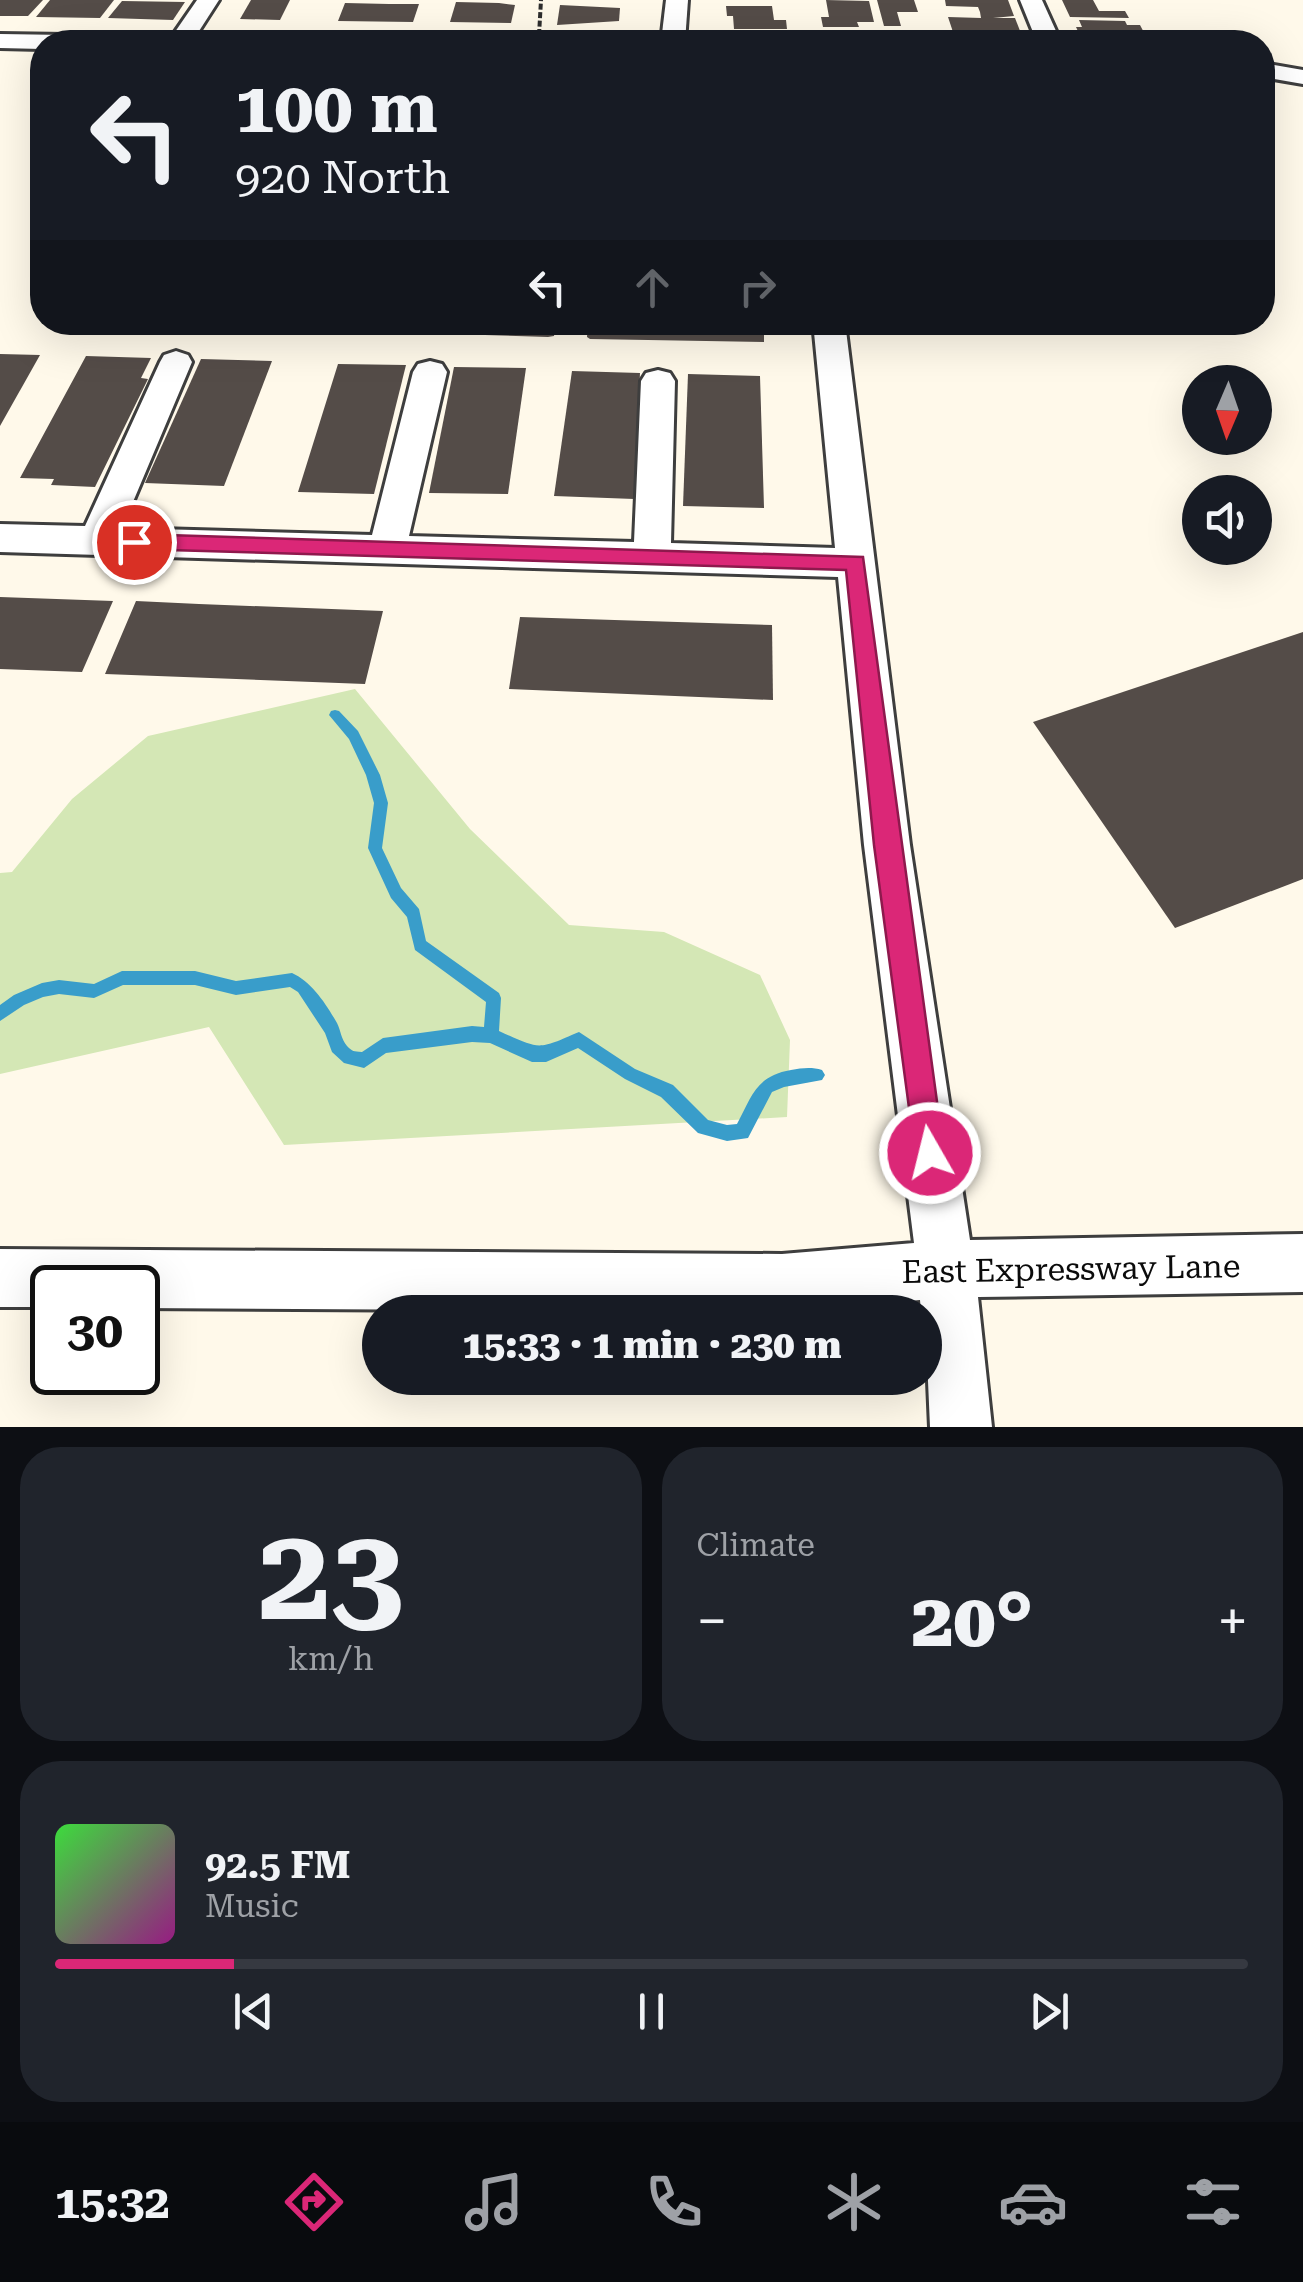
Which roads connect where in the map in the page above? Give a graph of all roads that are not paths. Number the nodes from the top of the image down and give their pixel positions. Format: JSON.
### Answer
{"nodes":[{"id":1,"x":208,"y":0,"type":"edge"},
{"id":2,"x":677,"y":0,"type":"edge"},
{"id":3,"x":1032,"y":0,"type":"edge"},
{"id":4,"x":188,"y":30,"type":"edge"},
{"id":5,"x":674,"y":30,"type":"edge"},
{"id":6,"x":1044,"y":30,"type":"edge"},
{"id":7,"x":0,"y":41,"type":"edge"},
{"id":8,"x":30,"y":41,"type":"edge"},
{"id":9,"x":1275,"y":72,"type":"edge"},
{"id":10,"x":1303,"y":77,"type":"edge"},
{"id":11,"x":830,"y":335,"type":"edge"},
{"id":12,"x":176,"y":362,"type":"dead end"},
{"id":13,"x":430,"y":372,"type":"dead end"},
{"id":14,"x":658,"y":381,"type":"dead end"},
{"id":15,"x":0,"y":538,"type":"edge"},
{"id":16,"x":97,"y":541,"type":"junction"},
{"id":17,"x":387,"y":549,"type":"junction"},
{"id":18,"x":652,"y":557,"type":"junction"},
{"id":19,"x":856,"y":562,"type":"junction"},
{"id":20,"x":1303,"y":1263,"type":"edge"},
{"id":21,"x":946,"y":1269,"type":"junction"},
{"id":22,"x":0,"y":1278,"type":"edge"},
{"id":23,"x":961,"y":1427,"type":"edge"}],
"edges":[{"from":1,"to":4,"type":"street"},
{"from":2,"to":5,"type":"street"},
{"from":3,"to":6,"type":"street"},
{"from":7,"to":8,"type":"street"},
{"from":9,"to":10,"type":"street"},
{"from":11,"to":19,"type":"street"},
{"from":12,"to":16,"type":"street"},
{"from":13,"to":17,"type":"street"},
{"from":14,"to":18,"type":"street"},
{"from":15,"to":16,"type":"street"},
{"from":16,"to":17,"type":"street"},
{"from":17,"to":18,"type":"street"},
{"from":18,"to":19,"type":"street"},
{"from":19,"to":21,"type":"street"},
{"from":20,"to":21,"type":"street","name":"East Expressway Lane"},
{"from":21,"to":22,"type":"street","name":"East Expressway Lane"},
{"from":21,"to":23,"type":"street"}]}
